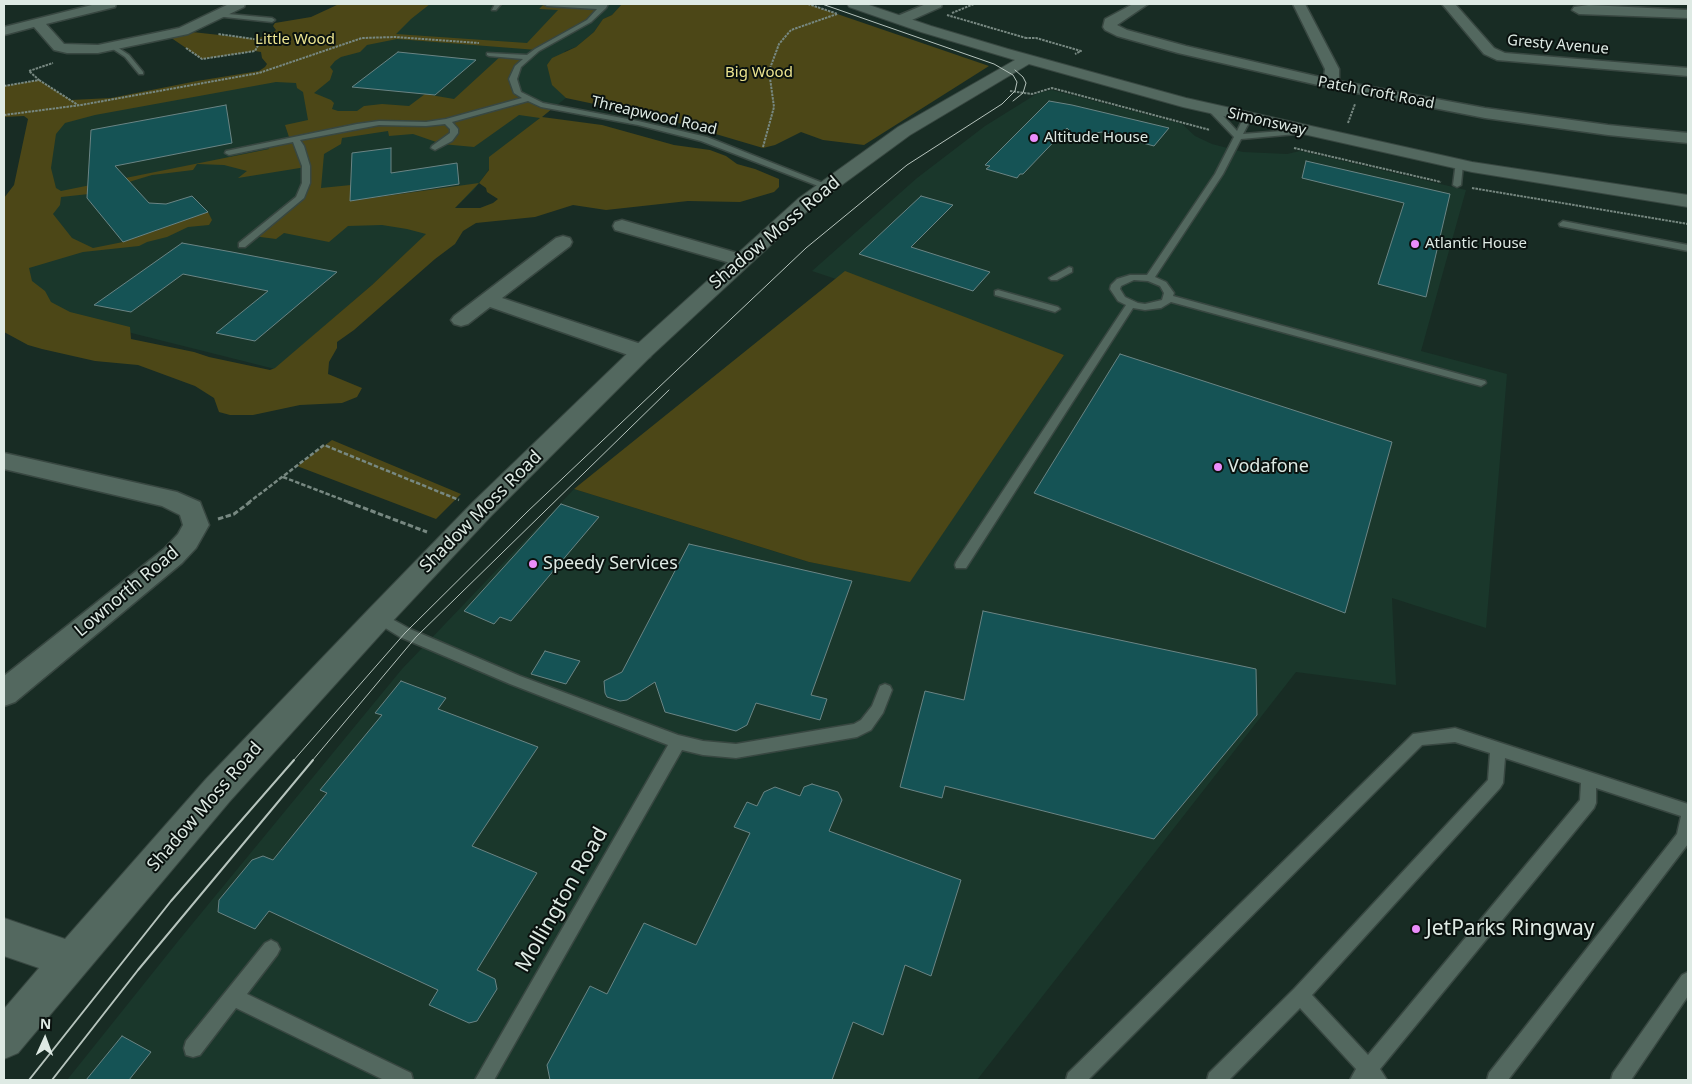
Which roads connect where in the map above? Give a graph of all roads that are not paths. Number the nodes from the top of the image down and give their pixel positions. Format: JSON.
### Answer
{"nodes":[{"id":1,"x":110,"y":4,"type":"edge"},
{"id":2,"x":239,"y":4,"type":"edge"},
{"id":3,"x":547,"y":4,"type":"edge"},
{"id":4,"x":554,"y":4,"type":"edge"},
{"id":5,"x":854,"y":4,"type":"edge"},
{"id":6,"x":936,"y":4,"type":"edge"},
{"id":7,"x":1142,"y":4,"type":"edge"},
{"id":8,"x":1299,"y":4,"type":"edge"},
{"id":9,"x":1448,"y":4,"type":"edge"},
{"id":10,"x":1678,"y":4,"type":"edge"},
{"id":11,"x":604,"y":5,"type":"edge"},
{"id":12,"x":1579,"y":10,"type":"dead end"},
{"id":13,"x":1688,"y":13,"type":"edge"},
{"id":14,"x":217,"y":15,"type":"junction"},
{"id":15,"x":272,"y":20,"type":"dead end"},
{"id":16,"x":900,"y":20,"type":"junction"},
{"id":17,"x":37,"y":22,"type":"junction"},
{"id":18,"x":4,"y":31,"type":"edge"},
{"id":19,"x":112,"y":46,"type":"junction"},
{"id":20,"x":1025,"y":46,"type":"junction"},
{"id":21,"x":489,"y":54,"type":"dead end"},
{"id":22,"x":528,"y":57,"type":"junction"},
{"id":23,"x":1688,"y":72,"type":"edge"},
{"id":24,"x":141,"y":73,"type":"dead end"},
{"id":25,"x":1331,"y":84,"type":"junction"},
{"id":26,"x":527,"y":99,"type":"junction"},
{"id":27,"x":1212,"y":109,"type":"junction"},
{"id":28,"x":1248,"y":117,"type":"junction"},
{"id":29,"x":447,"y":121,"type":"junction"},
{"id":30,"x":1308,"y":131,"type":"junction"},
{"id":31,"x":1238,"y":137,"type":"junction"},
{"id":32,"x":1688,"y":138,"type":"edge"},
{"id":33,"x":295,"y":139,"type":"junction"},
{"id":34,"x":435,"y":148,"type":"dead end"},
{"id":35,"x":230,"y":153,"type":"dead end"},
{"id":36,"x":1459,"y":164,"type":"junction"},
{"id":37,"x":1457,"y":185,"type":"dead end"},
{"id":38,"x":828,"y":187,"type":"junction"},
{"id":39,"x":1688,"y":201,"type":"edge"},
{"id":40,"x":1563,"y":224,"type":"dead end"},
{"id":41,"x":622,"y":226,"type":"dead end"},
{"id":42,"x":563,"y":242,"type":"dead end"},
{"id":43,"x":242,"y":245,"type":"dead end"},
{"id":44,"x":1688,"y":248,"type":"edge"},
{"id":45,"x":741,"y":260,"type":"junction"},
{"id":46,"x":1069,"y":270,"type":"dead end"},
{"id":47,"x":1054,"y":278,"type":"dead end"},
{"id":48,"x":1150,"y":278,"type":"junction"},
{"id":49,"x":998,"y":293,"type":"dead end"},
{"id":50,"x":1169,"y":298,"type":"junction"},
{"id":51,"x":488,"y":300,"type":"junction"},
{"id":52,"x":1131,"y":304,"type":"junction"},
{"id":53,"x":1054,"y":309,"type":"dead end"},
{"id":54,"x":461,"y":320,"type":"dead end"},
{"id":55,"x":642,"y":352,"type":"junction"},
{"id":56,"x":1481,"y":383,"type":"dead end"},
{"id":57,"x":4,"y":461,"type":"edge"},
{"id":58,"x":961,"y":565,"type":"dead end"},
{"id":59,"x":379,"y":617,"type":"junction"},
{"id":60,"x":885,"y":690,"type":"dead end"},
{"id":61,"x":4,"y":693,"type":"edge"},
{"id":62,"x":678,"y":742,"type":"junction"},
{"id":63,"x":1498,"y":749,"type":"junction"},
{"id":64,"x":1590,"y":779,"type":"junction"},
{"id":65,"x":1688,"y":812,"type":"edge"},
{"id":66,"x":1688,"y":818,"type":"edge"},
{"id":67,"x":4,"y":937,"type":"edge"},
{"id":68,"x":271,"y":949,"type":"dead end"},
{"id":69,"x":72,"y":961,"type":"junction"},
{"id":70,"x":1688,"y":981,"type":"edge"},
{"id":71,"x":1300,"y":995,"type":"junction"},
{"id":72,"x":233,"y":997,"type":"junction"},
{"id":73,"x":4,"y":1039,"type":"edge"},
{"id":74,"x":194,"y":1048,"type":"dead end"},
{"id":75,"x":1369,"y":1077,"type":"edge"},
{"id":76,"x":404,"y":1080,"type":"edge"},
{"id":77,"x":484,"y":1080,"type":"edge"},
{"id":78,"x":1074,"y":1080,"type":"edge"},
{"id":79,"x":1216,"y":1080,"type":"edge"},
{"id":80,"x":1496,"y":1080,"type":"edge"},
{"id":81,"x":1620,"y":1080,"type":"edge"}],
"edges":[{"from":1,"to":17,"type":"street"},
{"from":2,"to":14,"type":"street"},
{"from":3,"to":4,"type":"lane"},
{"from":4,"to":11,"type":"lane"},
{"from":5,"to":16,"type":"street","name":"Simonsway"},
{"from":6,"to":16,"type":"street"},
{"from":7,"to":25,"type":"street","name":"Patch Croft Road"},
{"from":8,"to":25,"type":"street"},
{"from":9,"to":23,"type":"street","name":"Gresty Avenue"},
{"from":10,"to":13,"type":"street"},
{"from":11,"to":22,"type":"lane"},
{"from":12,"to":13,"type":"street"},
{"from":14,"to":15,"type":"lane"},
{"from":14,"to":19,"type":"street"},
{"from":16,"to":20,"type":"street","name":"Simonsway"},
{"from":17,"to":18,"type":"street"},
{"from":17,"to":19,"type":"street"},
{"from":19,"to":24,"type":"lane"},
{"from":20,"to":27,"type":"street","name":"Simonsway"},
{"from":20,"to":38,"type":"street","name":"Shadow Moss Road"},
{"from":21,"to":22,"type":"lane"},
{"from":22,"to":26,"type":"lane"},
{"from":25,"to":32,"type":"street","name":"Patch Croft Road"},
{"from":26,"to":29,"type":"lane"},
{"from":26,"to":38,"type":"lane","name":"Threapwood Road"},
{"from":27,"to":28,"type":"street","name":"Simonsway"},
{"from":27,"to":31,"type":"lane"},
{"from":28,"to":30,"type":"street","name":"Simonsway"},
{"from":28,"to":31,"type":"lane"},
{"from":29,"to":33,"type":"lane"},
{"from":29,"to":34,"type":"lane"},
{"from":30,"to":31,"type":"lane"},
{"from":30,"to":36,"type":"street","name":"Simonsway"},
{"from":31,"to":48,"type":"lane"},
{"from":33,"to":35,"type":"lane"},
{"from":33,"to":43,"type":"lane"},
{"from":36,"to":37,"type":"lane"},
{"from":36,"to":39,"type":"street","name":"Simonsway"},
{"from":38,"to":45,"type":"street","name":"Shadow Moss Road"},
{"from":40,"to":44,"type":"lane"},
{"from":41,"to":45,"type":"street"},
{"from":42,"to":51,"type":"street"},
{"from":45,"to":55,"type":"street","name":"Shadow Moss Road"},
{"from":46,"to":47,"type":"lane"},
{"from":48,"to":50,"type":"lane"},
{"from":48,"to":52,"type":"lane"},
{"from":49,"to":53,"type":"lane"},
{"from":50,"to":52,"type":"lane"},
{"from":50,"to":56,"type":"lane"},
{"from":51,"to":54,"type":"street"},
{"from":51,"to":55,"type":"street"},
{"from":52,"to":58,"type":"lane"},
{"from":55,"to":59,"type":"street","name":"Shadow Moss Road"},
{"from":57,"to":61,"type":"street","name":"Lownorth Road"},
{"from":59,"to":62,"type":"lane"},
{"from":59,"to":69,"type":"street","name":"Shadow Moss Road"},
{"from":60,"to":62,"type":"lane"},
{"from":62,"to":77,"type":"lane","name":"Mollington Road"},
{"from":63,"to":64,"type":"lane"},
{"from":63,"to":71,"type":"lane"},
{"from":63,"to":78,"type":"lane"},
{"from":64,"to":65,"type":"lane"},
{"from":64,"to":75,"type":"lane"},
{"from":66,"to":80,"type":"lane"},
{"from":67,"to":69,"type":"street"},
{"from":68,"to":72,"type":"lane"},
{"from":69,"to":73,"type":"street","name":"Shadow Moss Road"},
{"from":70,"to":81,"type":"lane"},
{"from":71,"to":75,"type":"lane"},
{"from":71,"to":79,"type":"lane"},
{"from":72,"to":74,"type":"lane"},
{"from":72,"to":76,"type":"lane"}]}
